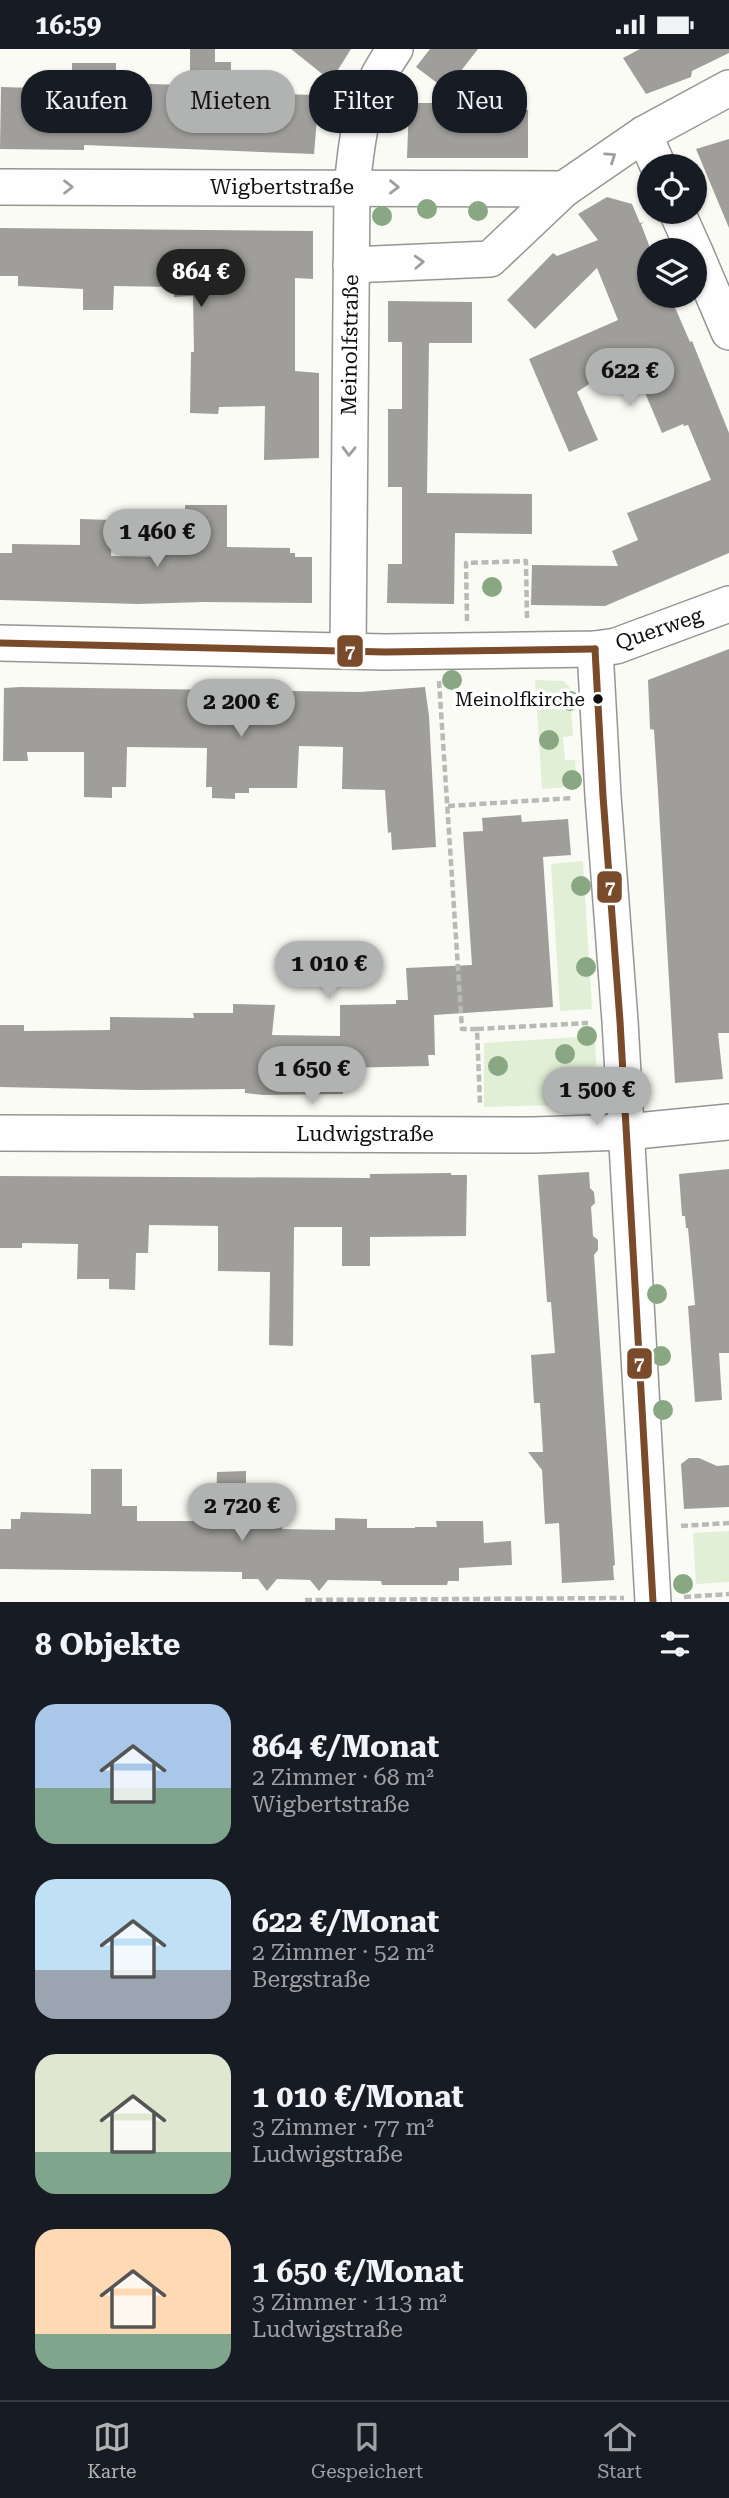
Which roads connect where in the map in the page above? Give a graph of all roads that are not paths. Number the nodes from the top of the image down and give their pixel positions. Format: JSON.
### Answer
{"nodes":[{"id":1,"x":395,"y":49,"type":"edge"},
{"id":2,"x":729,"y":88,"type":"edge"},
{"id":3,"x":644,"y":134,"type":"junction"},
{"id":4,"x":653,"y":154,"type":"edge"},
{"id":5,"x":0,"y":187,"type":"edge"},
{"id":6,"x":352,"y":187,"type":"junction"},
{"id":7,"x":564,"y":189,"type":"junction"},
{"id":8,"x":351,"y":265,"type":"junction"},
{"id":9,"x":707,"y":281,"type":"edge"},
{"id":10,"x":729,"y":332,"type":"edge"},
{"id":11,"x":729,"y":604,"type":"edge"},
{"id":12,"x":0,"y":643,"type":"edge"},
{"id":13,"x":595,"y":649,"type":"junction"},
{"id":14,"x":348,"y":651,"type":"junction"},
{"id":15,"x":729,"y":1122,"type":"edge"},
{"id":16,"x":626,"y":1132,"type":"junction"},
{"id":17,"x":0,"y":1133,"type":"edge"},
{"id":18,"x":651,"y":1599,"type":"edge"}],
"edges":[{"from":1,"to":6,"type":"street","name":"Meinolfstraße"},
{"from":2,"to":3,"type":"street"},
{"from":3,"to":4,"type":"street"},
{"from":7,"to":3,"type":"street","one_way":true},
{"from":5,"to":6,"type":"street","name":"Wigbertstraße","one_way":true},
{"from":6,"to":7,"type":"street","name":"Wigbertstraße","one_way":true},
{"from":6,"to":8,"type":"street","name":"Meinolfstraße"},
{"from":8,"to":7,"type":"street","one_way":true},
{"from":8,"to":14,"type":"street","name":"Meinolfstraße","one_way":true},
{"from":9,"to":10,"type":"street"},
{"from":11,"to":13,"type":"street","name":"Querweg"},
{"from":12,"to":14,"type":"street","name":"Querweg"},
{"from":13,"to":14,"type":"street","name":"Querweg"},
{"from":13,"to":16,"type":"street"},
{"from":15,"to":16,"type":"street","name":"Ludwigstraße"},
{"from":16,"to":17,"type":"street","name":"Ludwigstraße"},
{"from":16,"to":18,"type":"street"}]}
